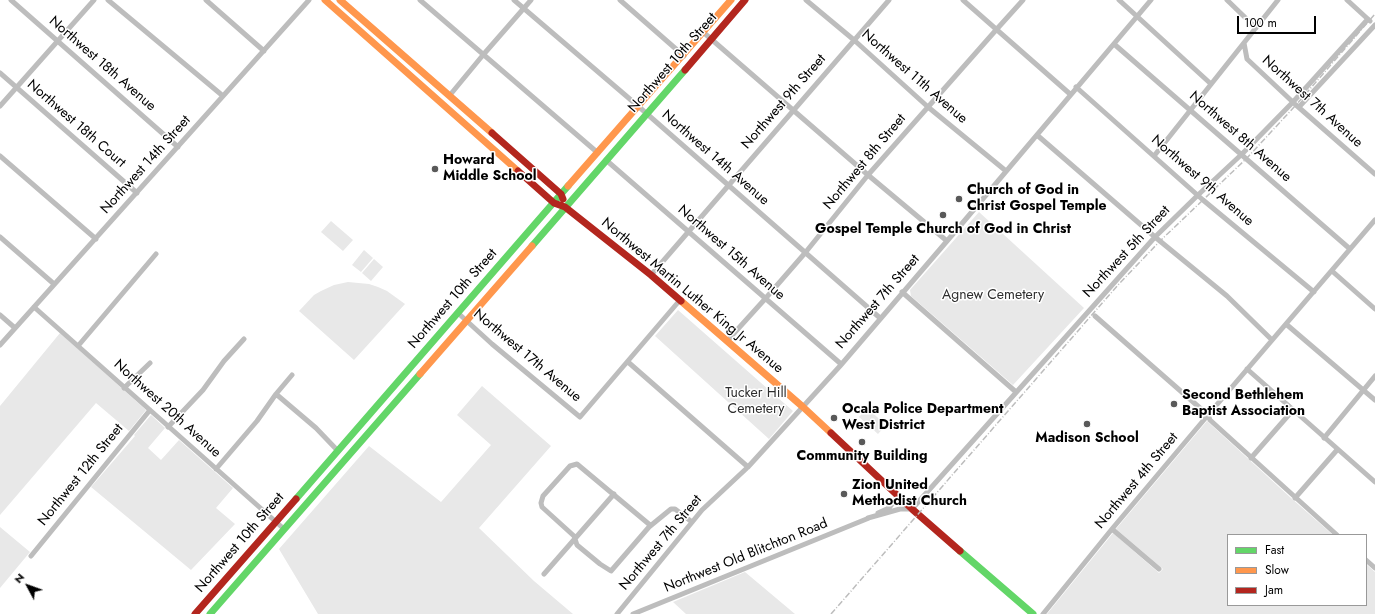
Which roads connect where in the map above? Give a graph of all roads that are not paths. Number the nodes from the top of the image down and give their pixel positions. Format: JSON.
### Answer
{"nodes":[{"id":1,"x":11,"y":0,"type":"edge"},
{"id":2,"x":94,"y":0,"type":"edge"},
{"id":3,"x":108,"y":0,"type":"edge"},
{"id":4,"x":206,"y":0,"type":"edge"},
{"id":5,"x":309,"y":0,"type":"edge"},
{"id":6,"x":325,"y":0,"type":"edge"},
{"id":7,"x":340,"y":0,"type":"edge"},
{"id":8,"x":420,"y":0,"type":"edge"},
{"id":9,"x":514,"y":0,"type":"edge"},
{"id":10,"x":531,"y":0,"type":"edge"},
{"id":11,"x":620,"y":0,"type":"edge"},
{"id":12,"x":731,"y":0,"type":"edge"},
{"id":13,"x":745,"y":0,"type":"edge"},
{"id":14,"x":806,"y":0,"type":"edge"},
{"id":15,"x":889,"y":0,"type":"edge"},
{"id":16,"x":962,"y":0,"type":"edge"},
{"id":17,"x":1023,"y":0,"type":"edge"},
{"id":18,"x":1119,"y":0,"type":"edge"},
{"id":19,"x":1151,"y":0,"type":"edge"},
{"id":20,"x":1227,"y":0,"type":"edge"},
{"id":21,"x":1278,"y":0,"type":"edge"},
{"id":22,"x":1347,"y":0,"type":"edge"},
{"id":23,"x":524,"y":8,"type":"junction"},
{"id":24,"x":1138,"y":16,"type":"junction"},
{"id":25,"x":1368,"y":19,"type":"junction"},
{"id":26,"x":1375,"y":25,"type":"edge"},
{"id":27,"x":1256,"y":28,"type":"junction"},
{"id":28,"x":996,"y":30,"type":"junction"},
{"id":29,"x":703,"y":32,"type":"junction"},
{"id":30,"x":711,"y":39,"type":"junction"},
{"id":31,"x":854,"y":40,"type":"junction"},
{"id":32,"x":57,"y":41,"type":"junction"},
{"id":33,"x":1244,"y":43,"type":"junction"},
{"id":34,"x":1114,"y":44,"type":"junction"},
{"id":35,"x":264,"y":51,"type":"junction"},
{"id":36,"x":483,"y":55,"type":"junction"},
{"id":37,"x":683,"y":55,"type":"junction"},
{"id":38,"x":691,"y":62,"type":"junction"},
{"id":39,"x":0,"y":73,"type":"edge"},
{"id":40,"x":1211,"y":84,"type":"junction"},
{"id":41,"x":1076,"y":87,"type":"junction"},
{"id":42,"x":17,"y":88,"type":"junction"},
{"id":43,"x":1070,"y":94,"type":"junction"},
{"id":44,"x":450,"y":95,"type":"junction"},
{"id":45,"x":223,"y":96,"type":"junction"},
{"id":46,"x":1293,"y":102,"type":"junction"},
{"id":47,"x":0,"y":106,"type":"edge"},
{"id":48,"x":638,"y":106,"type":"junction"},
{"id":49,"x":928,"y":107,"type":"junction"},
{"id":50,"x":1299,"y":107,"type":"junction"},
{"id":51,"x":793,"y":110,"type":"junction"},
{"id":52,"x":1191,"y":110,"type":"junction"},
{"id":53,"x":646,"y":113,"type":"junction"},
{"id":54,"x":1037,"y":135,"type":"junction"},
{"id":55,"x":178,"y":147,"type":"junction"},
{"id":56,"x":598,"y":153,"type":"junction"},
{"id":57,"x":1242,"y":154,"type":"junction"},
{"id":58,"x":0,"y":156,"type":"edge"},
{"id":59,"x":1154,"y":156,"type":"junction"},
{"id":60,"x":606,"y":160,"type":"junction"},
{"id":61,"x":1006,"y":171,"type":"junction"},
{"id":62,"x":1375,"y":174,"type":"edge"},
{"id":63,"x":868,"y":175,"type":"junction"},
{"id":64,"x":728,"y":186,"type":"junction"},
{"id":65,"x":137,"y":193,"type":"junction"},
{"id":66,"x":561,"y":194,"type":"junction"},
{"id":67,"x":1198,"y":195,"type":"junction"},
{"id":68,"x":554,"y":203,"type":"junction"},
{"id":69,"x":566,"y":207,"type":"junction"},
{"id":70,"x":1375,"y":220,"type":"edge"},
{"id":71,"x":688,"y":232,"type":"junction"},
{"id":72,"x":0,"y":237,"type":"edge"},
{"id":73,"x":1155,"y":237,"type":"junction"},
{"id":74,"x":96,"y":239,"type":"junction"},
{"id":75,"x":947,"y":241,"type":"junction"},
{"id":76,"x":1350,"y":249,"type":"junction"},
{"id":77,"x":805,"y":252,"type":"junction"},
{"id":78,"x":156,"y":254,"type":"dead end"},
{"id":79,"x":1332,"y":271,"type":"junction"},
{"id":80,"x":651,"y":275,"type":"junction"},
{"id":81,"x":54,"y":284,"type":"junction"},
{"id":82,"x":902,"y":292,"type":"junction"},
{"id":83,"x":1314,"y":292,"type":"junction"},
{"id":84,"x":765,"y":299,"type":"junction"},
{"id":85,"x":680,"y":300,"type":"junction"},
{"id":86,"x":34,"y":307,"type":"junction"},
{"id":87,"x":1375,"y":309,"type":"edge"},
{"id":88,"x":458,"y":313,"type":"junction"},
{"id":89,"x":0,"y":315,"type":"edge"},
{"id":90,"x":1095,"y":316,"type":"dead end"},
{"id":91,"x":880,"y":318,"type":"junction"},
{"id":92,"x":467,"y":321,"type":"junction"},
{"id":93,"x":1286,"y":324,"type":"junction"},
{"id":94,"x":15,"y":328,"type":"junction"},
{"id":95,"x":244,"y":339,"type":"dead end"},
{"id":96,"x":1272,"y":340,"type":"junction"},
{"id":97,"x":726,"y":341,"type":"junction"},
{"id":98,"x":0,"y":345,"type":"edge"},
{"id":99,"x":78,"y":346,"type":"junction"},
{"id":100,"x":628,"y":362,"type":"junction"},
{"id":101,"x":150,"y":363,"type":"dead end"},
{"id":102,"x":841,"y":364,"type":"junction"},
{"id":103,"x":1247,"y":369,"type":"junction"},
{"id":104,"x":292,"y":374,"type":"dead end"},
{"id":105,"x":1375,"y":376,"type":"edge"},
{"id":106,"x":124,"y":388,"type":"junction"},
{"id":107,"x":1363,"y":390,"type":"junction"},
{"id":108,"x":1016,"y":392,"type":"junction"},
{"id":109,"x":276,"y":394,"type":"junction"},
{"id":110,"x":1375,"y":400,"type":"edge"},
{"id":111,"x":803,"y":407,"type":"junction"},
{"id":112,"x":150,"y":410,"type":"junction"},
{"id":113,"x":1293,"y":410,"type":"junction"},
{"id":114,"x":1208,"y":415,"type":"junction"},
{"id":115,"x":168,"y":427,"type":"junction"},
{"id":116,"x":357,"y":429,"type":"junction"},
{"id":117,"x":365,"y":436,"type":"junction"},
{"id":118,"x":1324,"y":438,"type":"junction"},
{"id":119,"x":1337,"y":450,"type":"junction"},
{"id":120,"x":338,"y":451,"type":"junction"},
{"id":121,"x":1251,"y":458,"type":"junction"},
{"id":122,"x":748,"y":467,"type":"junction"},
{"id":123,"x":216,"y":469,"type":"junction"},
{"id":124,"x":1375,"y":482,"type":"edge"},
{"id":125,"x":614,"y":494,"type":"junction"},
{"id":126,"x":898,"y":496,"type":"junction"},
{"id":127,"x":1295,"y":498,"type":"junction"},
{"id":128,"x":912,"y":509,"type":"junction"},
{"id":129,"x":868,"y":518,"type":"junction"},
{"id":130,"x":276,"y":522,"type":"junction"},
{"id":131,"x":692,"y":522,"type":"junction"},
{"id":132,"x":650,"y":525,"type":"junction"},
{"id":133,"x":284,"y":529,"type":"junction"},
{"id":134,"x":1112,"y":529,"type":"junction"},
{"id":135,"x":1336,"y":534,"type":"edge"},
{"id":136,"x":576,"y":539,"type":"junction"},
{"id":137,"x":31,"y":556,"type":"dead end"},
{"id":138,"x":1367,"y":561,"type":"edge"},
{"id":139,"x":1375,"y":568,"type":"edge"},
{"id":140,"x":1159,"y":569,"type":"dead end"},
{"id":141,"x":544,"y":574,"type":"dead end"},
{"id":142,"x":195,"y":614,"type":"edge"},
{"id":143,"x":210,"y":614,"type":"edge"},
{"id":144,"x":617,"y":614,"type":"edge"},
{"id":145,"x":633,"y":614,"type":"edge"},
{"id":146,"x":1033,"y":614,"type":"edge"},
{"id":147,"x":1044,"y":614,"type":"edge"}],
"edges":[{"from":1,"to":32,"type":"street","name":"Northwest 18th Avenue"},
{"from":2,"to":32,"type":"street"},
{"from":3,"to":45,"type":"street"},
{"from":4,"to":35,"type":"street"},
{"from":5,"to":35,"type":"street","name":"Northwest 14th Street"},
{"from":6,"to":68,"type":"main road","name":"Northwest Martin Luther King Jr Avenue"},
{"from":7,"to":44,"type":"main road"},
{"from":8,"to":36,"type":"street"},
{"from":9,"to":23,"type":"street","name":"Northwest 14th Avenue"},
{"from":10,"to":23,"type":"street"},
{"from":11,"to":37,"type":"street"},
{"from":12,"to":29,"type":"main road","name":"Northwest 10th Street"},
{"from":13,"to":30,"type":"main road","name":"Northwest 10th Street"},
{"from":14,"to":31,"type":"street","name":"Northwest 11th Avenue"},
{"from":15,"to":31,"type":"street","name":"Northwest 9th Street"},
{"from":16,"to":28,"type":"street"},
{"from":17,"to":28,"type":"street","name":"Northwest 8th Street"},
{"from":18,"to":24,"type":"street"},
{"from":19,"to":24,"type":"street","name":"Northwest 7th Street"},
{"from":20,"to":27,"type":"street"},
{"from":21,"to":27,"type":"street"},
{"from":22,"to":25,"type":"street"},
{"from":23,"to":36,"type":"street"},
{"from":23,"to":48,"type":"street","name":"Northwest 14th Avenue"},
{"from":24,"to":34,"type":"street","name":"Northwest 7th Street"},
{"from":24,"to":40,"type":"street"},
{"from":25,"to":26,"type":"street"},
{"from":25,"to":46,"type":"street","name":"Northwest 5th Street"},
{"from":26,"to":50,"type":"street"},
{"from":27,"to":33,"type":"street"},
{"from":28,"to":43,"type":"street"},
{"from":28,"to":49,"type":"street","name":"Northwest 8th Street"},
{"from":29,"to":30,"type":"street"},
{"from":29,"to":37,"type":"main road","name":"Northwest 10th Street"},
{"from":30,"to":38,"type":"main road","name":"Northwest 10th Street"},
{"from":30,"to":51,"type":"street"},
{"from":31,"to":49,"type":"street","name":"Northwest 11th Avenue"},
{"from":31,"to":51,"type":"street","name":"Northwest 9th Street"},
{"from":32,"to":42,"type":"street"},
{"from":32,"to":55,"type":"street","name":"Northwest 18th Avenue"},
{"from":33,"to":40,"type":"street"},
{"from":33,"to":46,"type":"street","name":"Northwest 7th Avenue"},
{"from":34,"to":41,"type":"street","name":"Northwest 7th Street"},
{"from":34,"to":52,"type":"street","name":"Northwest 8th Avenue"},
{"from":35,"to":45,"type":"street","name":"Northwest 14th Street"},
{"from":36,"to":44,"type":"street"},
{"from":36,"to":56,"type":"street"},
{"from":37,"to":38,"type":"street"},
{"from":37,"to":48,"type":"main road","name":"Northwest 10th Street"},
{"from":38,"to":53,"type":"main road","name":"Northwest 10th Street"},
{"from":39,"to":42,"type":"street","name":"Northwest 18th Court"},
{"from":40,"to":52,"type":"street"},
{"from":41,"to":43,"type":"street","name":"Northwest 7th Street"},
{"from":41,"to":59,"type":"street","name":"Northwest 9th Avenue"},
{"from":42,"to":47,"type":"street"},
{"from":42,"to":65,"type":"street","name":"Northwest 18th Court"},
{"from":43,"to":54,"type":"street","name":"Northwest 7th Street"},
{"from":44,"to":66,"type":"main road"},
{"from":45,"to":55,"type":"street","name":"Northwest 14th Street"},
{"from":46,"to":50,"type":"street","name":"Northwest 7th Avenue"},
{"from":46,"to":57,"type":"street","name":"Northwest 5th Street"},
{"from":48,"to":53,"type":"street","name":"Northwest 14th Avenue"},
{"from":48,"to":56,"type":"main road","name":"Northwest 10th Street"},
{"from":49,"to":61,"type":"street","name":"Northwest 11th Avenue"},
{"from":49,"to":63,"type":"street","name":"Northwest 8th Street"},
{"from":50,"to":62,"type":"street","name":"Northwest 7th Avenue"},
{"from":51,"to":63,"type":"street"},
{"from":51,"to":64,"type":"street","name":"Northwest 9th Street"},
{"from":52,"to":57,"type":"street","name":"Northwest 8th Avenue"},
{"from":52,"to":59,"type":"street"},
{"from":53,"to":60,"type":"main road","name":"Northwest 10th Street"},
{"from":53,"to":64,"type":"street","name":"Northwest 14th Avenue"},
{"from":54,"to":61,"type":"street","name":"Northwest 7th Street"},
{"from":54,"to":73,"type":"street"},
{"from":55,"to":65,"type":"street","name":"Northwest 14th Street"},
{"from":56,"to":66,"type":"main road","name":"Northwest 10th Street"},
{"from":57,"to":67,"type":"street","name":"Northwest 5th Street"},
{"from":57,"to":76,"type":"street","name":"Northwest 8th Avenue"},
{"from":58,"to":74,"type":"street"},
{"from":59,"to":67,"type":"street","name":"Northwest 9th Avenue"},
{"from":60,"to":69,"type":"main road","name":"Northwest 10th Street"},
{"from":60,"to":71,"type":"street","name":"Northwest 15th Avenue"},
{"from":61,"to":75,"type":"street","name":"Northwest 7th Street"},
{"from":63,"to":75,"type":"street"},
{"from":63,"to":77,"type":"street","name":"Northwest 8th Street"},
{"from":64,"to":71,"type":"street","name":"Northwest 9th Street"},
{"from":64,"to":77,"type":"street","name":"Northwest 14th Avenue"},
{"from":65,"to":74,"type":"street","name":"Northwest 14th Street"},
{"from":66,"to":68,"type":"main road","name":"Northwest 10th Street"},
{"from":66,"to":69,"type":"main road"},
{"from":67,"to":73,"type":"street","name":"Northwest 5th Street"},
{"from":67,"to":83,"type":"street","name":"Northwest 9th Avenue"},
{"from":68,"to":69,"type":"main road","name":"Northwest Martin Luther King Jr Avenue"},
{"from":68,"to":88,"type":"main road","name":"Northwest 10th Street"},
{"from":69,"to":80,"type":"main road","name":"Northwest Martin Luther King Jr Avenue"},
{"from":69,"to":92,"type":"main road","name":"Northwest 10th Street"},
{"from":70,"to":76,"type":"street","name":"Northwest 4th Street"},
{"from":71,"to":80,"type":"street","name":"Northwest 9th Street"},
{"from":71,"to":84,"type":"street","name":"Northwest 15th Avenue"},
{"from":72,"to":81,"type":"street"},
{"from":73,"to":96,"type":"street"},
{"from":73,"to":108,"type":"street","name":"Northwest 5th Street"},
{"from":74,"to":81,"type":"street","name":"Northwest 14th Street"},
{"from":75,"to":82,"type":"street","name":"Northwest 7th Street"},
{"from":76,"to":79,"type":"street","name":"Northwest 4th Street"},
{"from":77,"to":84,"type":"street","name":"Northwest 8th Street"},
{"from":77,"to":91,"type":"street","name":"Northwest 14th Avenue"},
{"from":78,"to":99,"type":"street"},
{"from":79,"to":83,"type":"street","name":"Northwest 4th Street"},
{"from":79,"to":87,"type":"street"},
{"from":80,"to":85,"type":"main road","name":"Northwest Martin Luther King Jr Avenue"},
{"from":81,"to":86,"type":"street","name":"Northwest 14th Street"},
{"from":82,"to":91,"type":"street","name":"Northwest 7th Street"},
{"from":82,"to":108,"type":"street"},
{"from":83,"to":93,"type":"street","name":"Northwest 4th Street"},
{"from":84,"to":97,"type":"street","name":"Northwest 8th Street"},
{"from":84,"to":102,"type":"street","name":"Northwest 15th Avenue"},
{"from":85,"to":97,"type":"main road","name":"Northwest Martin Luther King Jr Avenue"},
{"from":85,"to":100,"type":"street"},
{"from":86,"to":94,"type":"street","name":"Northwest 14th Street"},
{"from":86,"to":99,"type":"street","name":"Northwest 20th Avenue"},
{"from":88,"to":92,"type":"street","name":"Northwest 17th Avenue"},
{"from":88,"to":116,"type":"main road","name":"Northwest 10th Street"},
{"from":89,"to":94,"type":"street"},
{"from":90,"to":114,"type":"street"},
{"from":91,"to":102,"type":"street","name":"Northwest 7th Street"},
{"from":92,"to":100,"type":"street","name":"Northwest 17th Avenue"},
{"from":92,"to":117,"type":"main road","name":"Northwest 10th Street"},
{"from":93,"to":96,"type":"street","name":"Northwest 4th Street"},
{"from":93,"to":107,"type":"street"},
{"from":94,"to":98,"type":"street","name":"Northwest 14th Street"},
{"from":95,"to":115,"type":"street"},
{"from":96,"to":103,"type":"street","name":"Northwest 4th Street"},
{"from":97,"to":111,"type":"main road","name":"Northwest Martin Luther King Jr Avenue"},
{"from":99,"to":106,"type":"street","name":"Northwest 20th Avenue"},
{"from":100,"to":122,"type":"street"},
{"from":101,"to":106,"type":"street"},
{"from":102,"to":111,"type":"street","name":"Northwest 7th Street"},
{"from":103,"to":113,"type":"street"},
{"from":103,"to":114,"type":"street","name":"Northwest 4th Street"},
{"from":104,"to":109,"type":"street"},
{"from":105,"to":107,"type":"street"},
{"from":106,"to":112,"type":"street","name":"Northwest 20th Avenue"},
{"from":107,"to":110,"type":"street"},
{"from":107,"to":118,"type":"street"},
{"from":108,"to":128,"type":"street","name":"Northwest 5th Street"},
{"from":109,"to":120,"type":"street"},
{"from":109,"to":123,"type":"street"},
{"from":111,"to":122,"type":"street","name":"Northwest 7th Street"},
{"from":111,"to":126,"type":"main road","name":"Northwest Martin Luther King Jr Avenue"},
{"from":112,"to":115,"type":"street","name":"Northwest 20th Avenue"},
{"from":112,"to":137,"type":"street","name":"Northwest 12th Street"},
{"from":113,"to":118,"type":"street"},
{"from":113,"to":121,"type":"street"},
{"from":114,"to":121,"type":"street"},
{"from":114,"to":134,"type":"street","name":"Northwest 4th Street"},
{"from":115,"to":123,"type":"street","name":"Northwest 20th Avenue"},
{"from":116,"to":117,"type":"main road"},
{"from":116,"to":120,"type":"main road","name":"Northwest 10th Street"},
{"from":117,"to":133,"type":"main road","name":"Northwest 10th Street"},
{"from":118,"to":119,"type":"street"},
{"from":119,"to":124,"type":"street"},
{"from":119,"to":127,"type":"street"},
{"from":120,"to":130,"type":"main road","name":"Northwest 10th Street"},
{"from":121,"to":127,"type":"street"},
{"from":122,"to":131,"type":"street","name":"Northwest 7th Street"},
{"from":123,"to":130,"type":"street","name":"Northwest 20th Avenue"},
{"from":125,"to":132,"type":"street"},
{"from":125,"to":136,"type":"street"},
{"from":125,"to":136,"type":"street"},
{"from":126,"to":128,"type":"main road","name":"Northwest Martin Luther King Jr Avenue"},
{"from":126,"to":129,"type":"street","name":"Northwest Old Blitchton Road"},
{"from":127,"to":135,"type":"street"},
{"from":128,"to":129,"type":"street","name":"Northwest Old Blitchton Road"},
{"from":128,"to":146,"type":"main road","name":"Northwest Martin Luther King Jr Avenue"},
{"from":129,"to":145,"type":"street","name":"Northwest Old Blitchton Road"},
{"from":130,"to":133,"type":"street","name":"Northwest 20th Avenue"},
{"from":130,"to":142,"type":"main road","name":"Northwest 10th Street"},
{"from":131,"to":132,"type":"street"},
{"from":131,"to":144,"type":"street","name":"Northwest 7th Street"},
{"from":132,"to":136,"type":"street"},
{"from":133,"to":143,"type":"main road","name":"Northwest 10th Street"},
{"from":134,"to":140,"type":"street"},
{"from":134,"to":147,"type":"street","name":"Northwest 4th Street"},
{"from":136,"to":141,"type":"street"},
{"from":138,"to":139,"type":"street"}]}
